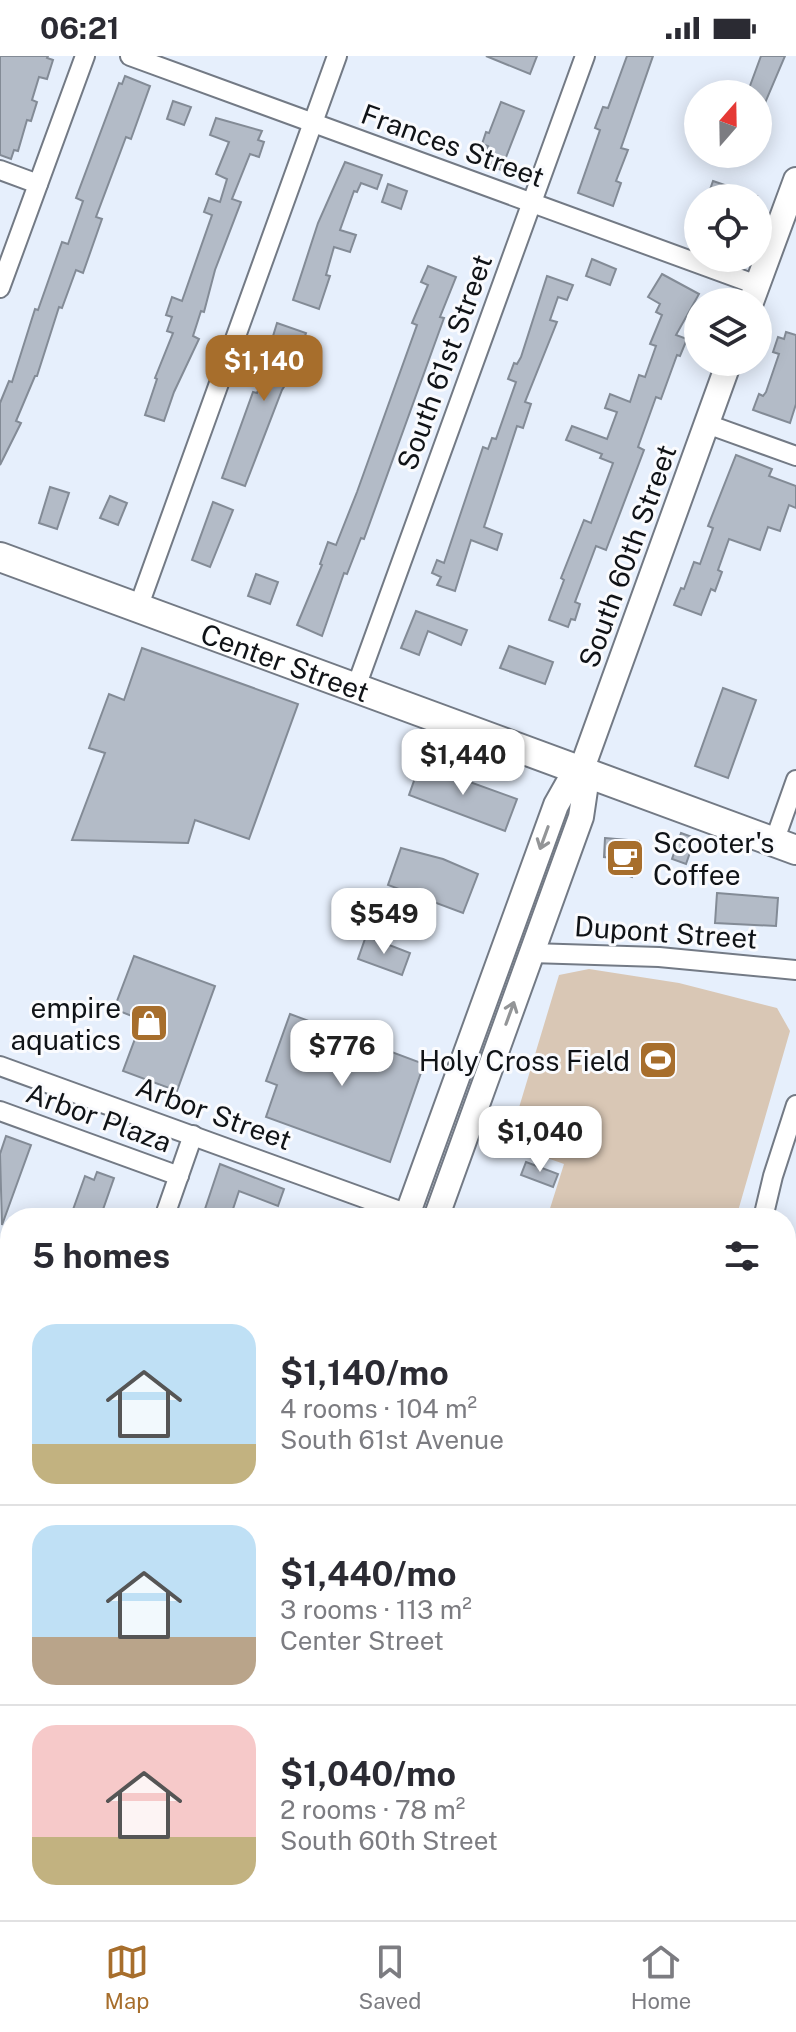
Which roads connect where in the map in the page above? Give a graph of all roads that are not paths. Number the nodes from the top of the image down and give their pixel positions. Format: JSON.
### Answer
{"nodes":[{"id":1,"x":85,"y":56,"type":"edge"},
{"id":2,"x":130,"y":56,"type":"edge"},
{"id":3,"x":337,"y":56,"type":"edge"},
{"id":4,"x":585,"y":56,"type":"edge"},
{"id":5,"x":313,"y":122,"type":"junction"},
{"id":6,"x":0,"y":170,"type":"edge"},
{"id":7,"x":796,"y":180,"type":"edge"},
{"id":8,"x":38,"y":184,"type":"junction"},
{"id":9,"x":531,"y":203,"type":"junction"},
{"id":10,"x":791,"y":210,"type":"edge"},
{"id":11,"x":0,"y":288,"type":"edge"},
{"id":12,"x":739,"y":288,"type":"edge"},
{"id":13,"x":757,"y":288,"type":"edge"},
{"id":14,"x":724,"y":376,"type":"edge"},
{"id":15,"x":707,"y":424,"type":"junction"},
{"id":16,"x":796,"y":456,"type":"edge"},
{"id":17,"x":0,"y":557,"type":"edge"},
{"id":18,"x":138,"y":608,"type":"junction"},
{"id":19,"x":356,"y":687,"type":"junction"},
{"id":20,"x":581,"y":771,"type":"junction"},
{"id":21,"x":796,"y":780,"type":"edge"},
{"id":22,"x":785,"y":846,"type":"edge"},
{"id":23,"x":531,"y":953,"type":"junction"},
{"id":24,"x":796,"y":970,"type":"edge"},
{"id":25,"x":0,"y":1066,"type":"edge"},
{"id":26,"x":796,"y":1105,"type":"edge"},
{"id":27,"x":0,"y":1111,"type":"edge"},
{"id":28,"x":193,"y":1135,"type":"junction"},
{"id":29,"x":179,"y":1176,"type":"junction"},
{"id":30,"x":168,"y":1208,"type":"edge"},
{"id":31,"x":393,"y":1208,"type":"edge"},
{"id":32,"x":420,"y":1208,"type":"edge"},
{"id":33,"x":422,"y":1208,"type":"edge"},
{"id":34,"x":765,"y":1208,"type":"edge"}],
"edges":[{"from":1,"to":8,"type":"street"},
{"from":2,"to":5,"type":"street","name":"Frances Street"},
{"from":3,"to":5,"type":"street"},
{"from":4,"to":9,"type":"street","name":"South 61st Street"},
{"from":5,"to":9,"type":"street","name":"Frances Street"},
{"from":5,"to":18,"type":"street"},
{"from":6,"to":8,"type":"street"},
{"from":7,"to":10,"type":"main road"},
{"from":8,"to":11,"type":"street"},
{"from":9,"to":12,"type":"street","name":"Frances Street"},
{"from":9,"to":19,"type":"street","name":"South 61st Street"},
{"from":10,"to":13,"type":"main road"},
{"from":14,"to":15,"type":"main road","name":"South 60th Street"},
{"from":15,"to":16,"type":"street"},
{"from":15,"to":20,"type":"main road","name":"South 60th Street"},
{"from":17,"to":18,"type":"main road","name":"Center Street"},
{"from":18,"to":19,"type":"main road","name":"Center Street"},
{"from":19,"to":20,"type":"main road","name":"Center Street"},
{"from":20,"to":22,"type":"main road","name":"Center Street"},
{"from":20,"to":23,"type":"main road","name":"South 60th Street"},
{"from":20,"to":32,"type":"main road","name":"South 60th Street","one_way":true},
{"from":21,"to":22,"type":"street"},
{"from":23,"to":24,"type":"street","name":"Dupont Street"},
{"from":33,"to":23,"type":"main road","name":"South 60th Street","one_way":true},
{"from":25,"to":28,"type":"street","name":"Arbor Street"},
{"from":26,"to":34,"type":"street"},
{"from":27,"to":29,"type":"street","name":"Arbor Plaza"},
{"from":28,"to":29,"type":"street"},
{"from":28,"to":31,"type":"street","name":"Arbor Street"},
{"from":29,"to":30,"type":"street"}]}
